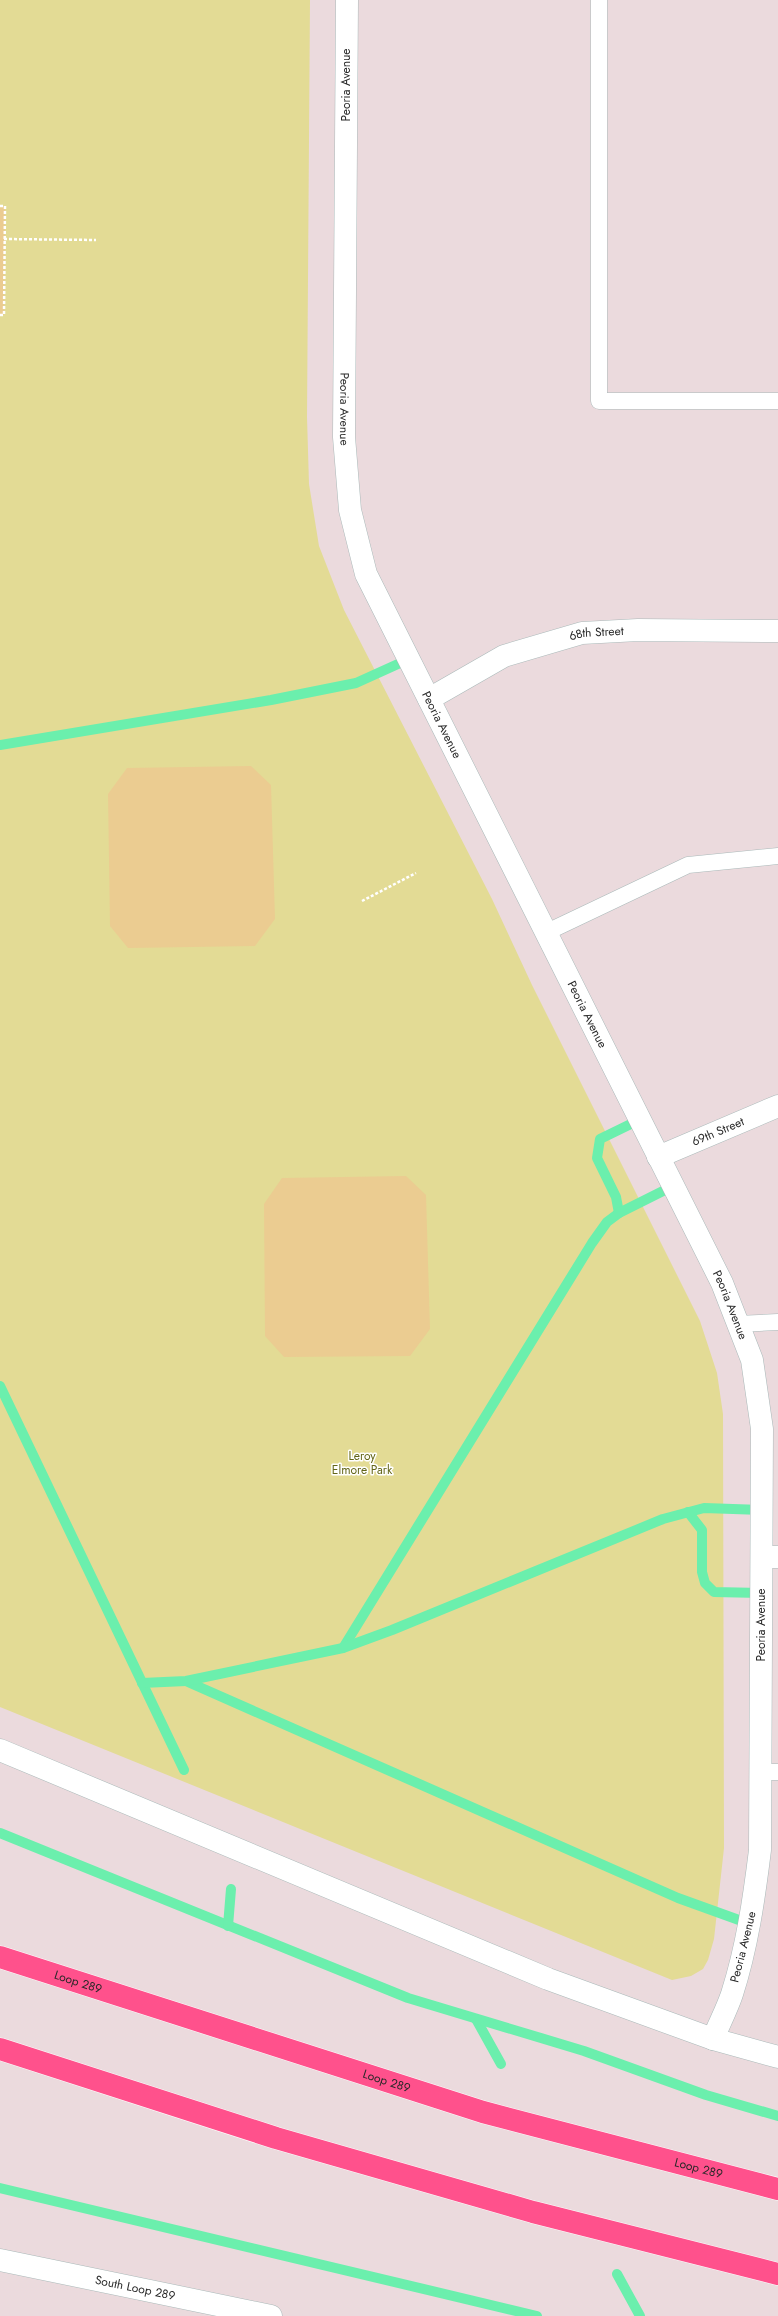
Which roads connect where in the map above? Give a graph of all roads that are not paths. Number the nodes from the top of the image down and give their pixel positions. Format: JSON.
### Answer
{"nodes":[{"id":1,"x":347,"y":0,"type":"edge"},
{"id":2,"x":599,"y":0,"type":"edge"},
{"id":3,"x":778,"y":401,"type":"edge"},
{"id":4,"x":778,"y":631,"type":"edge"},
{"id":5,"x":429,"y":699,"type":"junction"},
{"id":6,"x":778,"y":856,"type":"edge"},
{"id":7,"x":545,"y":933,"type":"junction"},
{"id":8,"x":778,"y":1106,"type":"edge"},
{"id":9,"x":658,"y":1157,"type":"junction"},
{"id":10,"x":778,"y":1322,"type":"edge"},
{"id":11,"x":738,"y":1324,"type":"junction"},
{"id":12,"x":770,"y":1557,"type":"edge"},
{"id":13,"x":0,"y":1750,"type":"edge"},
{"id":14,"x":769,"y":1772,"type":"edge"},
{"id":15,"x":0,"y":1957,"type":"edge"},
{"id":16,"x":713,"y":2039,"type":"junction"},
{"id":17,"x":0,"y":2049,"type":"edge"},
{"id":18,"x":778,"y":2057,"type":"edge"},
{"id":19,"x":778,"y":2189,"type":"edge"},
{"id":20,"x":0,"y":2260,"type":"edge"},
{"id":21,"x":778,"y":2274,"type":"edge"},
{"id":22,"x":271,"y":2316,"type":"edge"}],
"edges":[{"from":1,"to":5,"type":"street","name":"Peoria Avenue"},
{"from":2,"to":3,"type":"lane"},
{"from":4,"to":5,"type":"street","name":"68th Street"},
{"from":5,"to":7,"type":"street","name":"Peoria Avenue"},
{"from":6,"to":7,"type":"lane"},
{"from":7,"to":9,"type":"street","name":"Peoria Avenue"},
{"from":8,"to":9,"type":"street","name":"69th Street"},
{"from":9,"to":11,"type":"street","name":"Peoria Avenue"},
{"from":10,"to":11,"type":"lane"},
{"from":11,"to":12,"type":"street","name":"Peoria Avenue"},
{"from":12,"to":14,"type":"street","name":"Peoria Avenue"},
{"from":13,"to":16,"type":"street"},
{"from":14,"to":16,"type":"street","name":"Peoria Avenue"},
{"from":15,"to":19,"type":"highway","name":"Loop 289"},
{"from":16,"to":18,"type":"street"},
{"from":17,"to":21,"type":"highway"},
{"from":20,"to":22,"type":"street","name":"South Loop 289"}]}
